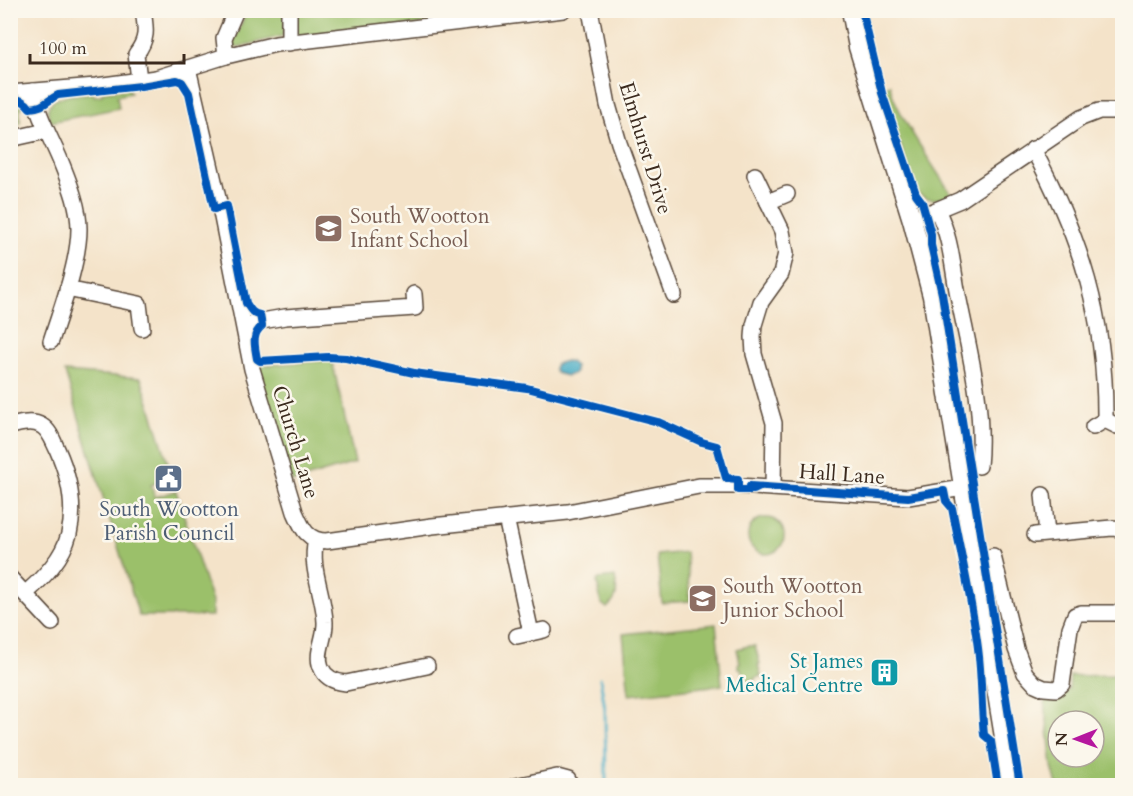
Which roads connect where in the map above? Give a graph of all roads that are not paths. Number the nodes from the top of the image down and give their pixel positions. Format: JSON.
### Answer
{"nodes":[{"id":1,"x":143,"y":10,"type":"edge"},
{"id":2,"x":236,"y":10,"type":"edge"},
{"id":3,"x":289,"y":10,"type":"edge"},
{"id":4,"x":564,"y":10,"type":"edge"},
{"id":5,"x":590,"y":10,"type":"edge"},
{"id":6,"x":851,"y":10,"type":"edge"},
{"id":7,"x":290,"y":43,"type":"junction"},
{"id":8,"x":225,"y":56,"type":"junction"},
{"id":9,"x":188,"y":68,"type":"junction"},
{"id":10,"x":139,"y":80,"type":"junction"},
{"id":11,"x":33,"y":90,"type":"junction"},
{"id":12,"x":10,"y":93,"type":"edge"},
{"id":13,"x":1122,"y":111,"type":"edge"},
{"id":14,"x":46,"y":131,"type":"junction"},
{"id":15,"x":10,"y":139,"type":"edge"},
{"id":16,"x":1033,"y":149,"type":"junction"},
{"id":17,"x":755,"y":175,"type":"dead end"},
{"id":18,"x":787,"y":194,"type":"dead end"},
{"id":19,"x":768,"y":202,"type":"junction"},
{"id":20,"x":937,"y":210,"type":"junction"},
{"id":21,"x":912,"y":220,"type":"junction"},
{"id":22,"x":67,"y":289,"type":"junction"},
{"id":23,"x":674,"y":295,"type":"dead end"},
{"id":24,"x":415,"y":307,"type":"dead end"},
{"id":25,"x":244,"y":327,"type":"junction"},
{"id":26,"x":142,"y":328,"type":"dead end"},
{"id":27,"x":51,"y":341,"type":"dead end"},
{"id":28,"x":1105,"y":424,"type":"dead end"},
{"id":29,"x":10,"y":426,"type":"edge"},
{"id":30,"x":977,"y":459,"type":"dead end"},
{"id":31,"x":773,"y":488,"type":"junction"},
{"id":32,"x":963,"y":488,"type":"junction"},
{"id":33,"x":1043,"y":495,"type":"dead end"},
{"id":34,"x":506,"y":518,"type":"junction"},
{"id":35,"x":1122,"y":529,"type":"edge"},
{"id":36,"x":316,"y":540,"type":"junction"},
{"id":37,"x":993,"y":556,"type":"dead end"},
{"id":38,"x":10,"y":578,"type":"edge"},
{"id":39,"x":26,"y":593,"type":"junction"},
{"id":40,"x":1122,"y":613,"type":"edge"},
{"id":41,"x":52,"y":623,"type":"dead end"},
{"id":42,"x":531,"y":633,"type":"dead end"},
{"id":43,"x":427,"y":666,"type":"dead end"},
{"id":44,"x":515,"y":786,"type":"edge"},
{"id":45,"x":570,"y":786,"type":"edge"},
{"id":46,"x":1012,"y":786,"type":"edge"}],
"edges":[{"from":1,"to":10,"type":"street"},
{"from":2,"to":8,"type":"street"},
{"from":3,"to":7,"type":"street"},
{"from":4,"to":7,"type":"street"},
{"from":5,"to":23,"type":"street","name":"Elmhurst Drive"},
{"from":6,"to":21,"type":"main road"},
{"from":7,"to":8,"type":"street"},
{"from":8,"to":9,"type":"street"},
{"from":9,"to":10,"type":"street"},
{"from":9,"to":25,"type":"street","name":"Church Lane"},
{"from":10,"to":11,"type":"street"},
{"from":11,"to":12,"type":"street"},
{"from":11,"to":14,"type":"street"},
{"from":13,"to":16,"type":"street"},
{"from":14,"to":15,"type":"street"},
{"from":14,"to":22,"type":"street"},
{"from":16,"to":20,"type":"street"},
{"from":16,"to":28,"type":"street"},
{"from":17,"to":19,"type":"street"},
{"from":18,"to":19,"type":"street"},
{"from":19,"to":31,"type":"street"},
{"from":20,"to":21,"type":"street"},
{"from":20,"to":30,"type":"street"},
{"from":21,"to":32,"type":"main road"},
{"from":22,"to":26,"type":"street"},
{"from":22,"to":27,"type":"street"},
{"from":24,"to":25,"type":"street"},
{"from":25,"to":36,"type":"street","name":"Church Lane"},
{"from":29,"to":39,"type":"street"},
{"from":31,"to":32,"type":"street","name":"Hall Lane"},
{"from":31,"to":34,"type":"street","name":"Hall Lane"},
{"from":32,"to":46,"type":"main road"},
{"from":33,"to":35,"type":"street"},
{"from":34,"to":36,"type":"street","name":"Hall Lane"},
{"from":34,"to":42,"type":"street"},
{"from":36,"to":43,"type":"street"},
{"from":37,"to":40,"type":"street"},
{"from":38,"to":39,"type":"street"},
{"from":39,"to":41,"type":"street"},
{"from":44,"to":45,"type":"street"}]}
